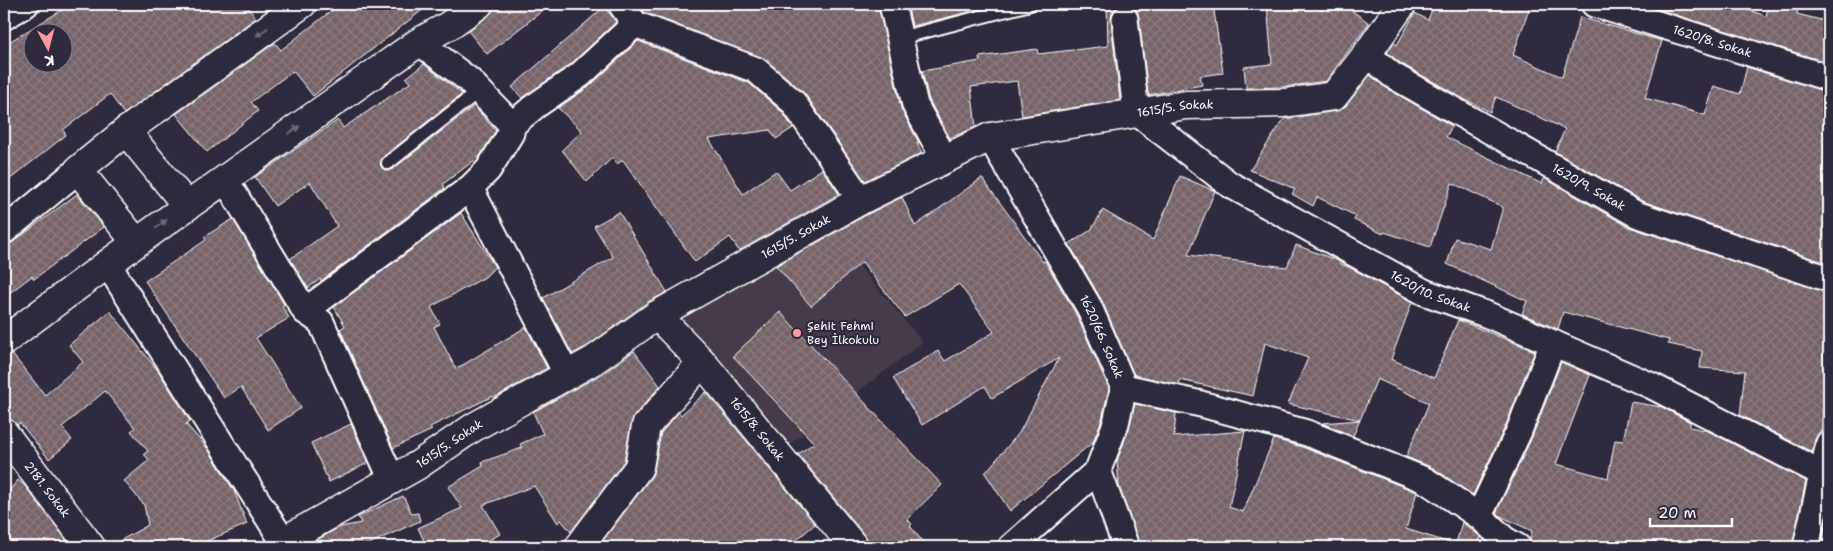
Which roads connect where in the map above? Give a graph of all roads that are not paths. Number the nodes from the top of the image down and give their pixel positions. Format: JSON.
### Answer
{"nodes":[{"id":1,"x":26,"y":4,"type":"edge"},
{"id":2,"x":302,"y":4,"type":"edge"},
{"id":3,"x":479,"y":4,"type":"edge"},
{"id":4,"x":621,"y":4,"type":"edge"},
{"id":5,"x":892,"y":4,"type":"edge"},
{"id":6,"x":1030,"y":4,"type":"edge"},
{"id":7,"x":1402,"y":4,"type":"edge"},
{"id":8,"x":1594,"y":4,"type":"edge"},
{"id":9,"x":4,"y":17,"type":"edge"},
{"id":10,"x":1125,"y":19,"type":"dead end"},
{"id":11,"x":635,"y":24,"type":"junction"},
{"id":12,"x":900,"y":38,"type":"junction"},
{"id":13,"x":419,"y":42,"type":"junction"},
{"id":14,"x":1367,"y":54,"type":"junction"},
{"id":15,"x":1829,"y":78,"type":"edge"},
{"id":16,"x":480,"y":90,"type":"junction"},
{"id":17,"x":1136,"y":112,"type":"junction"},
{"id":18,"x":512,"y":125,"type":"junction"},
{"id":19,"x":126,"y":131,"type":"junction"},
{"id":20,"x":990,"y":137,"type":"junction"},
{"id":21,"x":944,"y":158,"type":"junction"},
{"id":22,"x":388,"y":163,"type":"dead end"},
{"id":23,"x":78,"y":170,"type":"junction"},
{"id":24,"x":225,"y":179,"type":"junction"},
{"id":25,"x":470,"y":188,"type":"junction"},
{"id":26,"x":860,"y":200,"type":"junction"},
{"id":27,"x":187,"y":206,"type":"junction"},
{"id":28,"x":4,"y":230,"type":"edge"},
{"id":29,"x":136,"y":242,"type":"junction"},
{"id":30,"x":108,"y":263,"type":"junction"},
{"id":31,"x":1829,"y":279,"type":"edge"},
{"id":32,"x":304,"y":311,"type":"junction"},
{"id":33,"x":657,"y":315,"type":"junction"},
{"id":34,"x":4,"y":341,"type":"edge"},
{"id":35,"x":1553,"y":343,"type":"junction"},
{"id":36,"x":702,"y":362,"type":"junction"},
{"id":37,"x":568,"y":375,"type":"junction"},
{"id":38,"x":1124,"y":387,"type":"junction"},
{"id":39,"x":4,"y":433,"type":"edge"},
{"id":40,"x":1829,"y":443,"type":"edge"},
{"id":41,"x":1098,"y":470,"type":"junction"},
{"id":42,"x":1826,"y":475,"type":"edge"},
{"id":43,"x":392,"y":480,"type":"junction"},
{"id":44,"x":1479,"y":516,"type":"junction"},
{"id":45,"x":286,"y":542,"type":"edge"},
{"id":46,"x":91,"y":547,"type":"edge"},
{"id":47,"x":579,"y":547,"type":"edge"},
{"id":48,"x":854,"y":547,"type":"edge"},
{"id":49,"x":1011,"y":547,"type":"edge"},
{"id":50,"x":1126,"y":547,"type":"edge"},
{"id":51,"x":1518,"y":547,"type":"edge"},
{"id":52,"x":1806,"y":547,"type":"edge"}],
"edges":[{"from":1,"to":9,"type":"street"},
{"from":2,"to":19,"type":"street","one_way":true},
{"from":3,"to":13,"type":"street"},
{"from":4,"to":11,"type":"street"},
{"from":5,"to":12,"type":"street"},
{"from":6,"to":12,"type":"lane"},
{"from":7,"to":14,"type":"street","name":"1615/5. Sokak"},
{"from":8,"to":15,"type":"street","name":"1620/8. Sokak"},
{"from":10,"to":17,"type":"street"},
{"from":11,"to":18,"type":"street"},
{"from":11,"to":26,"type":"street"},
{"from":12,"to":21,"type":"street"},
{"from":13,"to":16,"type":"street"},
{"from":24,"to":13,"type":"street","one_way":true},
{"from":14,"to":17,"type":"street","name":"1615/5. Sokak"},
{"from":14,"to":31,"type":"street","name":"1620/9. Sokak"},
{"from":16,"to":18,"type":"street"},
{"from":16,"to":22,"type":"lane"},
{"from":17,"to":20,"type":"street","name":"1615/5. Sokak"},
{"from":17,"to":35,"type":"street","name":"1620/10. Sokak"},
{"from":18,"to":25,"type":"street"},
{"from":19,"to":23,"type":"street"},
{"from":19,"to":27,"type":"street"},
{"from":20,"to":21,"type":"street","name":"1615/5. Sokak"},
{"from":20,"to":38,"type":"street","name":"1620/66. Sokak"},
{"from":21,"to":26,"type":"street","name":"1615/5. Sokak"},
{"from":23,"to":28,"type":"street"},
{"from":23,"to":29,"type":"street"},
{"from":24,"to":27,"type":"street"},
{"from":24,"to":32,"type":"street"},
{"from":25,"to":32,"type":"street"},
{"from":25,"to":37,"type":"street"},
{"from":26,"to":33,"type":"street","name":"1615/5. Sokak"},
{"from":29,"to":27,"type":"street","one_way":true},
{"from":29,"to":30,"type":"street"},
{"from":30,"to":34,"type":"street"},
{"from":30,"to":45,"type":"street"},
{"from":32,"to":43,"type":"street"},
{"from":33,"to":36,"type":"street","name":"1615/8. Sokak"},
{"from":33,"to":37,"type":"street","name":"1615/5. Sokak"},
{"from":35,"to":42,"type":"street","name":"1620/10. Sokak"},
{"from":35,"to":44,"type":"street"},
{"from":36,"to":47,"type":"street"},
{"from":36,"to":48,"type":"street","name":"1615/8. Sokak"},
{"from":37,"to":43,"type":"street","name":"1615/5. Sokak"},
{"from":38,"to":41,"type":"street","name":"1620/66. Sokak"},
{"from":38,"to":44,"type":"street"},
{"from":39,"to":46,"type":"street","name":"2181. Sokak"},
{"from":40,"to":42,"type":"street"},
{"from":41,"to":49,"type":"street","name":"1620/66. Sokak"},
{"from":41,"to":50,"type":"street"},
{"from":42,"to":52,"type":"street"},
{"from":43,"to":45,"type":"street","name":"1615/5. Sokak"},
{"from":44,"to":51,"type":"street"}]}
